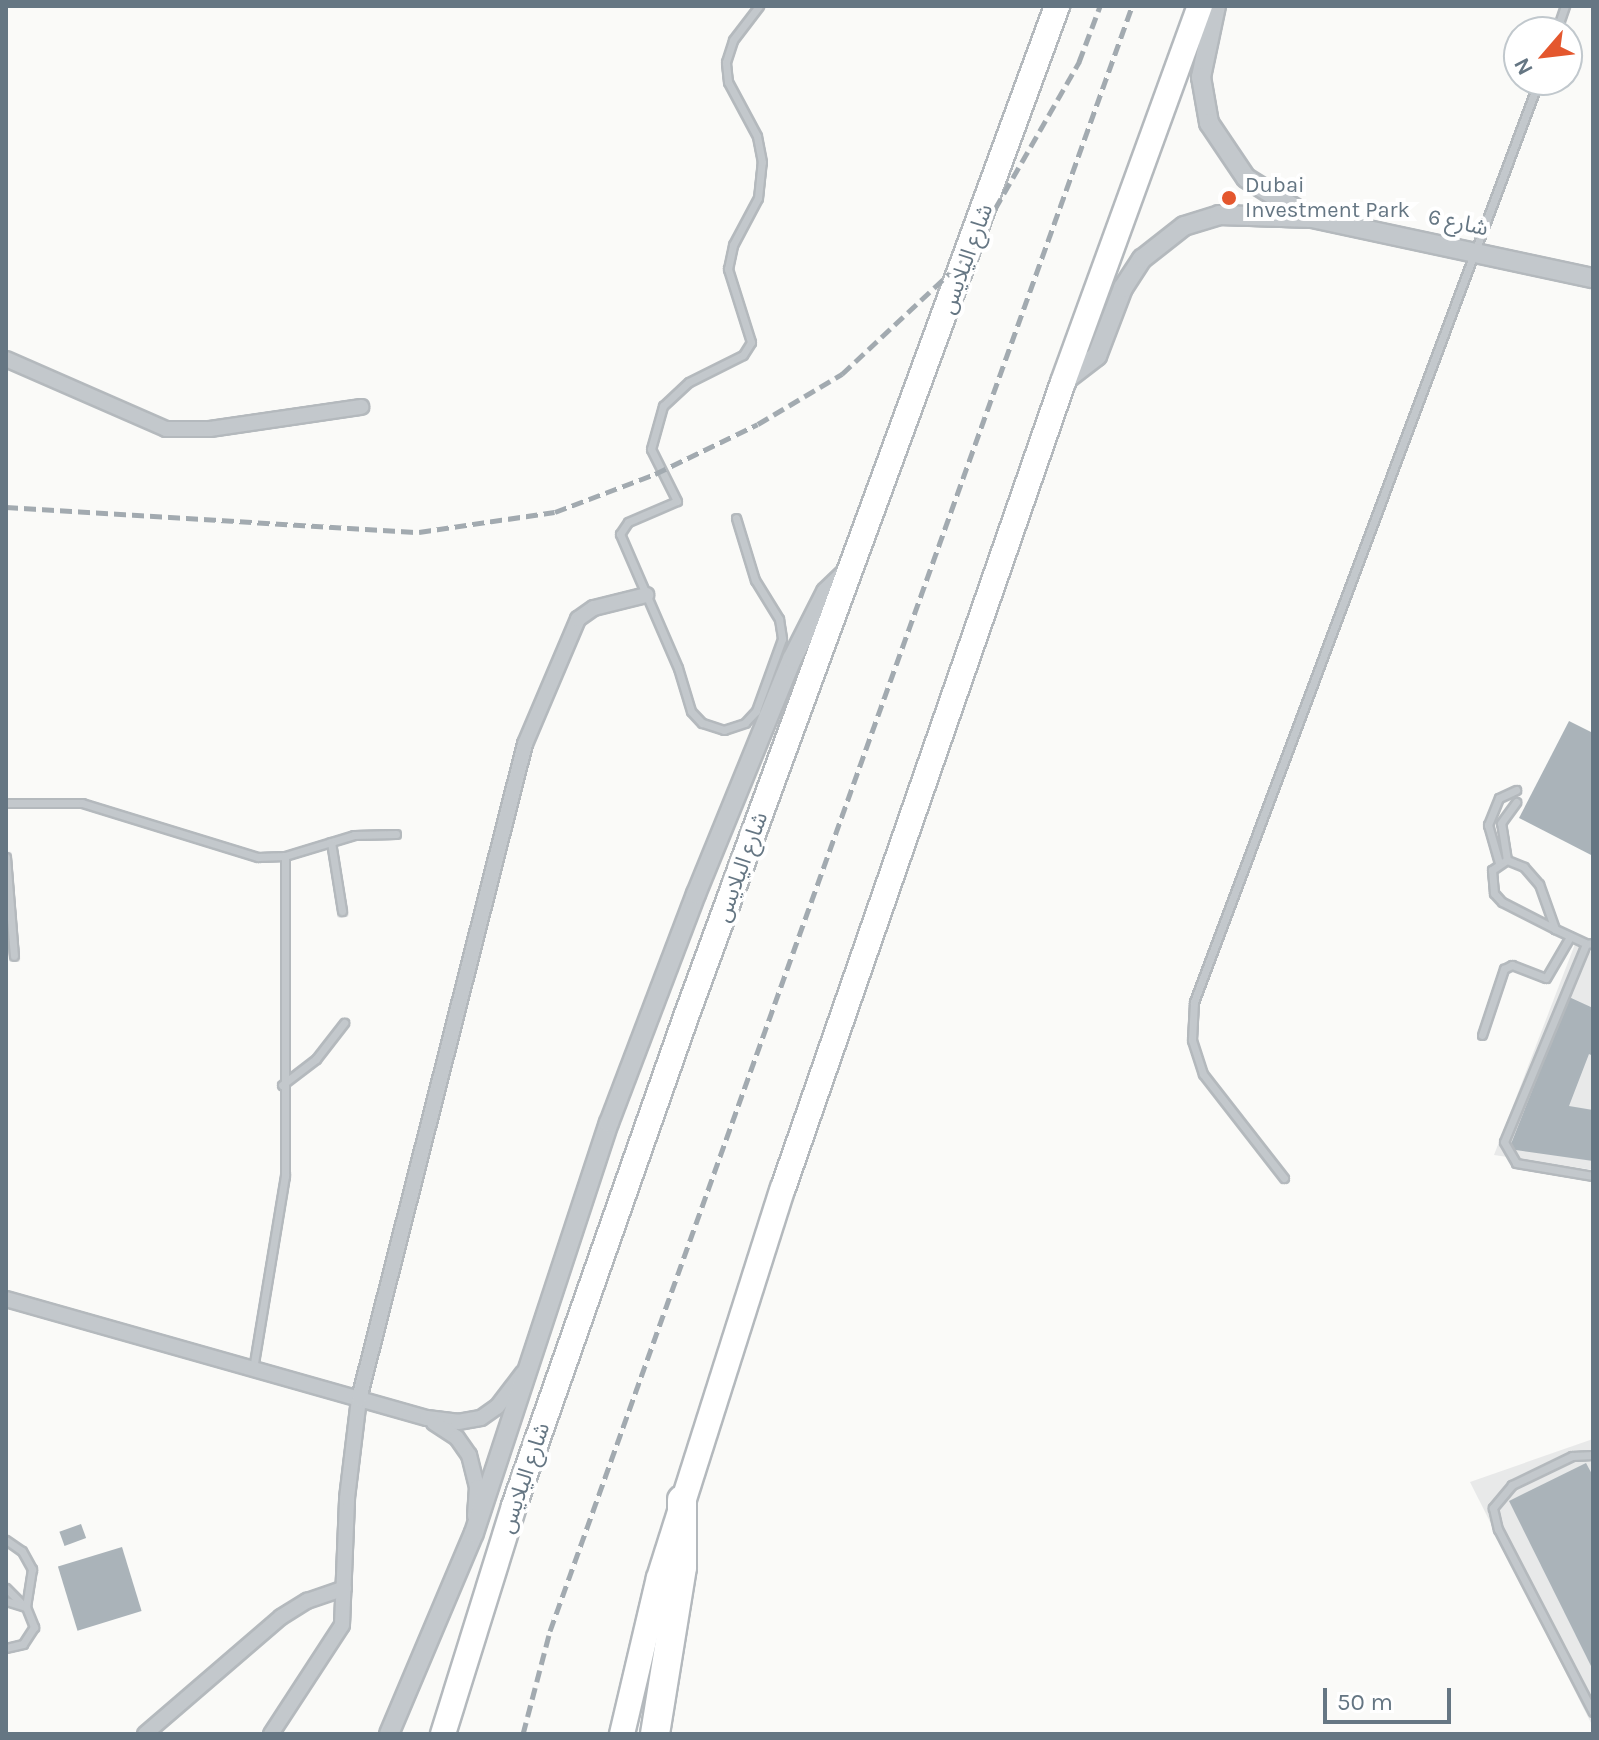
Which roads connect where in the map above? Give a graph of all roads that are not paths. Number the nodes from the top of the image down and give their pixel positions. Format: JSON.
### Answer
{"nodes":[{"id":1,"x":759,"y":6,"type":"edge"},
{"id":2,"x":1057,"y":6,"type":"edge"},
{"id":3,"x":1200,"y":6,"type":"edge"},
{"id":4,"x":1216,"y":6,"type":"edge"},
{"id":5,"x":1533,"y":96,"type":"edge"},
{"id":6,"x":1312,"y":218,"type":"junction"},
{"id":7,"x":1479,"y":252,"type":"junction"},
{"id":8,"x":1593,"y":278,"type":"edge"},
{"id":9,"x":6,"y":359,"type":"edge"},
{"id":10,"x":1063,"y":382,"type":"junction"},
{"id":11,"x":361,"y":407,"type":"dead end"},
{"id":12,"x":736,"y":518,"type":"dead end"},
{"id":13,"x":853,"y":569,"type":"junction"},
{"id":14,"x":646,"y":595,"type":"junction"},
{"id":15,"x":1516,"y":790,"type":"dead end"},
{"id":16,"x":1516,"y":802,"type":"dead end"},
{"id":17,"x":6,"y":803,"type":"edge"},
{"id":18,"x":396,"y":834,"type":"dead end"},
{"id":19,"x":331,"y":842,"type":"junction"},
{"id":20,"x":285,"y":856,"type":"junction"},
{"id":21,"x":6,"y":857,"type":"edge"},
{"id":22,"x":1503,"y":862,"type":"junction"},
{"id":23,"x":6,"y":863,"type":"edge"},
{"id":24,"x":342,"y":911,"type":"dead end"},
{"id":25,"x":1555,"y":929,"type":"junction"},
{"id":26,"x":1570,"y":937,"type":"junction"},
{"id":27,"x":1591,"y":945,"type":"edge"},
{"id":28,"x":14,"y":956,"type":"dead end"},
{"id":29,"x":344,"y":1023,"type":"dead end"},
{"id":30,"x":1482,"y":1035,"type":"dead end"},
{"id":31,"x":282,"y":1085,"type":"junction"},
{"id":32,"x":1593,"y":1176,"type":"edge"},
{"id":33,"x":1284,"y":1178,"type":"dead end"},
{"id":34,"x":6,"y":1299,"type":"edge"},
{"id":35,"x":535,"y":1357,"type":"junction"},
{"id":36,"x":253,"y":1369,"type":"junction"},
{"id":37,"x":359,"y":1399,"type":"junction"},
{"id":38,"x":427,"y":1418,"type":"junction"},
{"id":39,"x":1593,"y":1455,"type":"edge"},
{"id":40,"x":682,"y":1500,"type":"junction"},
{"id":41,"x":474,"y":1533,"type":"junction"},
{"id":42,"x":6,"y":1540,"type":"edge"},
{"id":43,"x":6,"y":1588,"type":"edge"},
{"id":44,"x":344,"y":1588,"type":"junction"},
{"id":45,"x":6,"y":1601,"type":"edge"},
{"id":46,"x":24,"y":1605,"type":"junction"},
{"id":47,"x":6,"y":1649,"type":"edge"},
{"id":48,"x":1593,"y":1712,"type":"edge"},
{"id":49,"x":660,"y":1727,"type":"edge"},
{"id":50,"x":145,"y":1734,"type":"edge"},
{"id":51,"x":271,"y":1734,"type":"edge"},
{"id":52,"x":389,"y":1734,"type":"edge"},
{"id":53,"x":443,"y":1734,"type":"edge"},
{"id":54,"x":622,"y":1734,"type":"edge"}],
"edges":[{"from":1,"to":14,"type":"lane"},
{"from":2,"to":13,"type":"highway","name":"شارع اليلايس"},
{"from":3,"to":10,"type":"highway"},
{"from":4,"to":6,"type":"street"},
{"from":5,"to":7,"type":"lane"},
{"from":6,"to":7,"type":"street","name":"شارع 6"},
{"from":6,"to":10,"type":"street"},
{"from":7,"to":8,"type":"street","name":"شارع 6"},
{"from":7,"to":33,"type":"lane"},
{"from":9,"to":11,"type":"street"},
{"from":10,"to":40,"type":"highway"},
{"from":12,"to":14,"type":"lane"},
{"from":13,"to":35,"type":"street"},
{"from":13,"to":53,"type":"highway","name":"شارع اليلايس"},
{"from":14,"to":37,"type":"street"},
{"from":15,"to":22,"type":"lane"},
{"from":16,"to":22,"type":"lane"},
{"from":17,"to":20,"type":"lane"},
{"from":18,"to":19,"type":"lane"},
{"from":19,"to":20,"type":"lane"},
{"from":19,"to":24,"type":"lane"},
{"from":20,"to":31,"type":"lane"},
{"from":21,"to":23,"type":"lane"},
{"from":22,"to":25,"type":"lane"},
{"from":22,"to":25,"type":"lane"},
{"from":23,"to":28,"type":"lane"},
{"from":25,"to":26,"type":"lane"},
{"from":26,"to":27,"type":"lane"},
{"from":26,"to":30,"type":"lane"},
{"from":27,"to":32,"type":"lane"},
{"from":29,"to":31,"type":"lane"},
{"from":31,"to":36,"type":"lane"},
{"from":34,"to":36,"type":"street"},
{"from":35,"to":38,"type":"street"},
{"from":35,"to":41,"type":"street"},
{"from":36,"to":37,"type":"street"},
{"from":37,"to":38,"type":"street"},
{"from":37,"to":44,"type":"street"},
{"from":38,"to":41,"type":"street"},
{"from":39,"to":48,"type":"lane"},
{"from":40,"to":49,"type":"highway"},
{"from":40,"to":54,"type":"highway"},
{"from":41,"to":52,"type":"street"},
{"from":42,"to":46,"type":"lane"},
{"from":43,"to":46,"type":"lane"},
{"from":44,"to":50,"type":"street"},
{"from":44,"to":51,"type":"street"},
{"from":45,"to":46,"type":"lane"},
{"from":46,"to":47,"type":"lane"}]}
